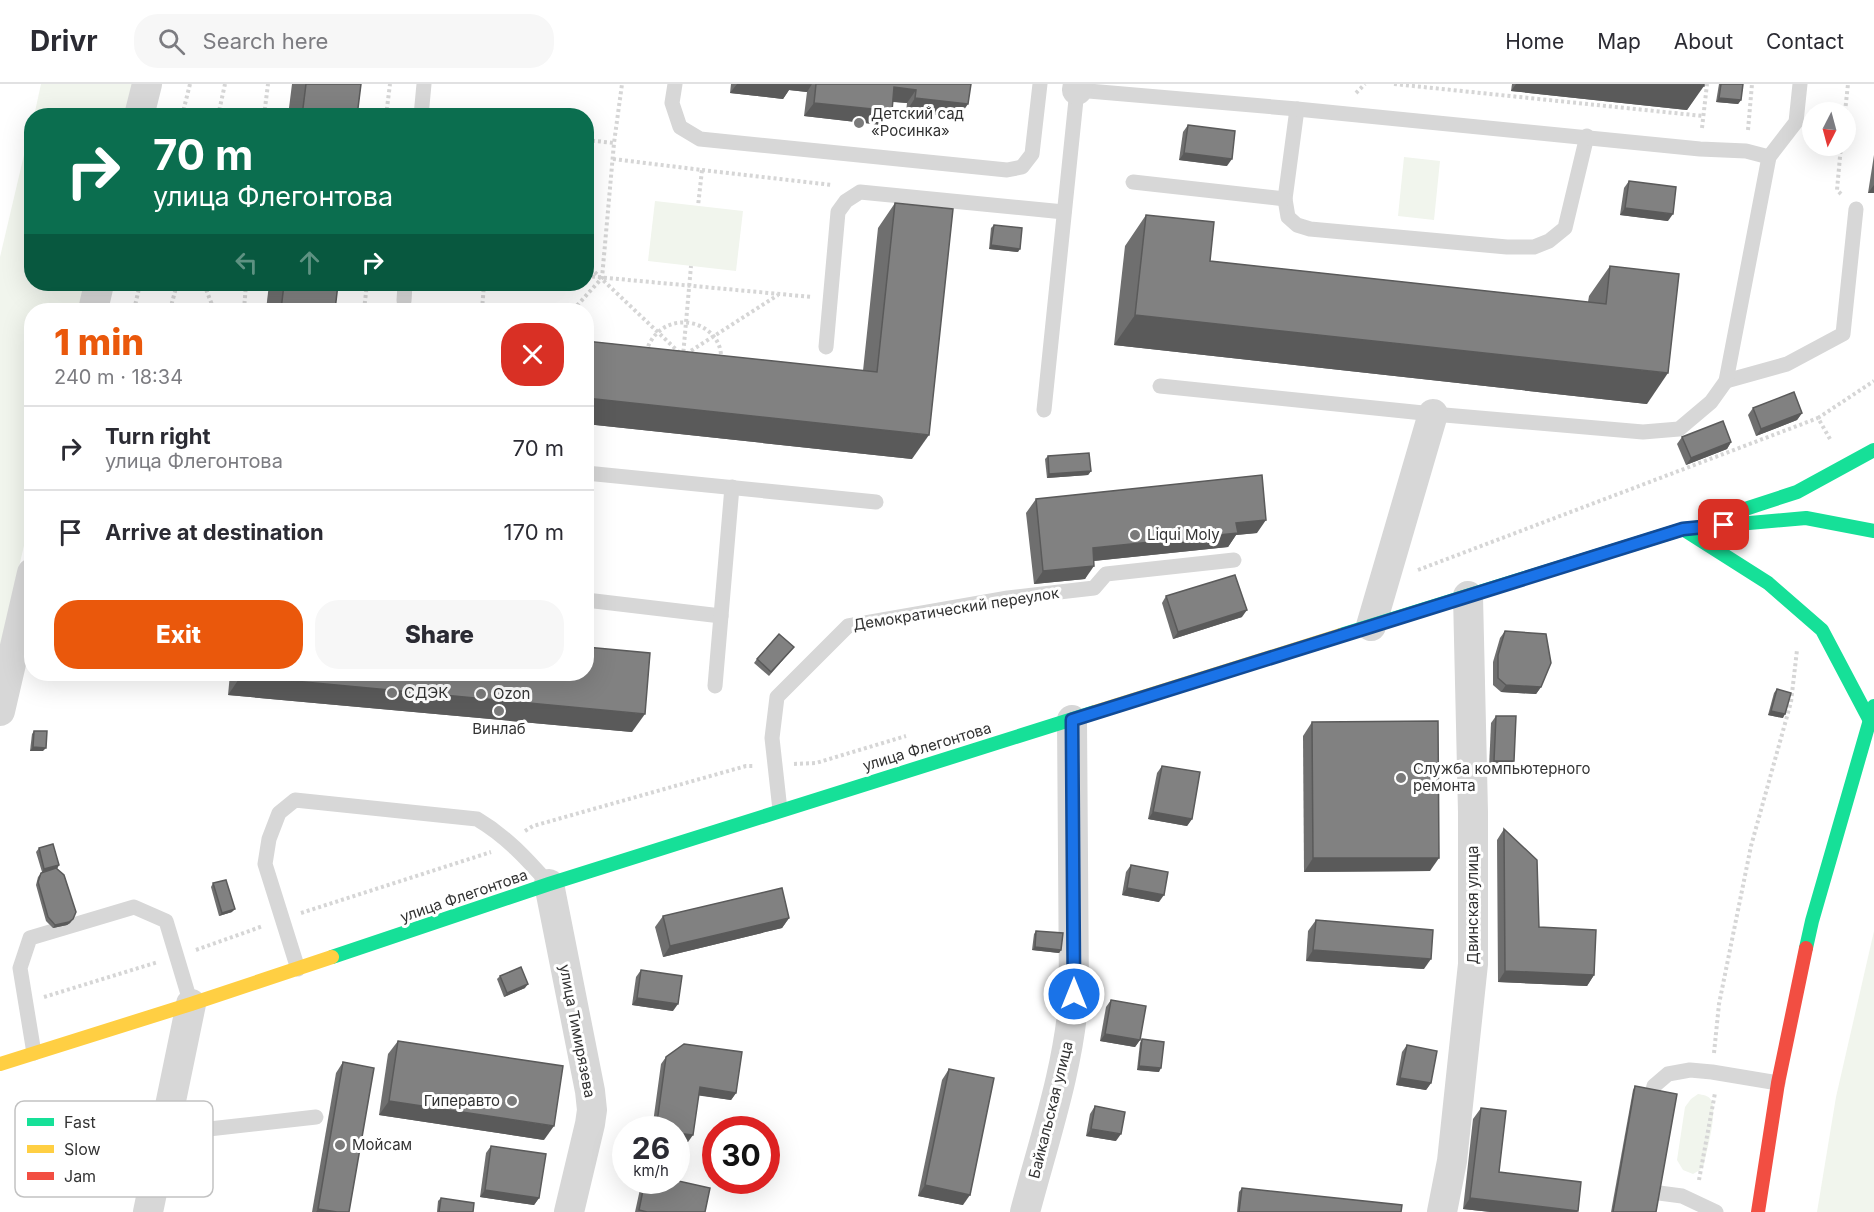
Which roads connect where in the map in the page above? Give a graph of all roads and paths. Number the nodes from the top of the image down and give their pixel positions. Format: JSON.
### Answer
{"nodes":[{"id":1,"x":147,"y":84,"type":"edge"},
{"id":2,"x":190,"y":84,"type":"edge"},
{"id":3,"x":225,"y":84,"type":"edge"},
{"id":4,"x":268,"y":84,"type":"edge"},
{"id":5,"x":390,"y":84,"type":"edge"},
{"id":6,"x":424,"y":84,"type":"edge"},
{"id":7,"x":622,"y":84,"type":"edge"},
{"id":8,"x":675,"y":84,"type":"edge"},
{"id":9,"x":1040,"y":84,"type":"edge"},
{"id":10,"x":1394,"y":84,"type":"edge"},
{"id":11,"x":1707,"y":84,"type":"edge"},
{"id":12,"x":1752,"y":84,"type":"edge"},
{"id":13,"x":1800,"y":84,"type":"edge"},
{"id":14,"x":1848,"y":84,"type":"edge"},
{"id":15,"x":1077,"y":87,"type":"edge"},
{"id":16,"x":1846,"y":102,"type":"edge"},
{"id":17,"x":141,"y":108,"type":"edge"},
{"id":18,"x":184,"y":108,"type":"edge"},
{"id":19,"x":220,"y":108,"type":"edge"},
{"id":20,"x":265,"y":108,"type":"edge"},
{"id":21,"x":387,"y":108,"type":"edge"},
{"id":22,"x":422,"y":108,"type":"edge"},
{"id":23,"x":1297,"y":109,"type":"junction"},
{"id":24,"x":1703,"y":116,"type":"junction"},
{"id":25,"x":1587,"y":136,"type":"junction"},
{"id":26,"x":594,"y":141,"type":"edge"},
{"id":27,"x":614,"y":143,"type":"junction"},
{"id":28,"x":1701,"y":149,"type":"junction"},
{"id":29,"x":1746,"y":151,"type":"junction"},
{"id":30,"x":1769,"y":156,"type":"junction"},
{"id":31,"x":1840,"y":156,"type":"edge"},
{"id":32,"x":613,"y":159,"type":"junction"},
{"id":33,"x":702,"y":170,"type":"junction"},
{"id":34,"x":1133,"y":182,"type":"dead end"},
{"id":35,"x":860,"y":192,"type":"junction"},
{"id":36,"x":1285,"y":200,"type":"junction"},
{"id":37,"x":698,"y":206,"type":"dead end"},
{"id":38,"x":1856,"y":209,"type":"joint"},
{"id":39,"x":1064,"y":212,"type":"junction"},
{"id":40,"x":691,"y":266,"type":"dead end"},
{"id":41,"x":594,"y":271,"type":"edge"},
{"id":42,"x":594,"y":277,"type":"edge"},
{"id":43,"x":602,"y":278,"type":"junction"},
{"id":44,"x":689,"y":285,"type":"junction"},
{"id":45,"x":594,"y":287,"type":"edge"},
{"id":46,"x":405,"y":291,"type":"edge"},
{"id":47,"x":590,"y":291,"type":"edge"},
{"id":48,"x":779,"y":294,"type":"junction"},
{"id":49,"x":830,"y":299,"type":"junction"},
{"id":50,"x":404,"y":301,"type":"dead end"},
{"id":51,"x":579,"y":303,"type":"edge"},
{"id":52,"x":686,"y":321,"type":"junction"},
{"id":53,"x":658,"y":331,"type":"junction"},
{"id":54,"x":713,"y":336,"type":"junction"},
{"id":55,"x":826,"y":347,"type":"dead end"},
{"id":56,"x":684,"y":356,"type":"junction"},
{"id":57,"x":644,"y":358,"type":"edge"},
{"id":58,"x":683,"y":362,"type":"edge"},
{"id":59,"x":721,"y":366,"type":"edge"},
{"id":60,"x":1726,"y":381,"type":"junction"},
{"id":61,"x":1160,"y":386,"type":"dead end"},
{"id":62,"x":1044,"y":411,"type":"dead end"},
{"id":63,"x":1433,"y":414,"type":"junction"},
{"id":64,"x":1818,"y":418,"type":"dead end"},
{"id":65,"x":1874,"y":450,"type":"edge"},
{"id":66,"x":594,"y":474,"type":"edge"},
{"id":67,"x":732,"y":487,"type":"junction"},
{"id":68,"x":876,"y":502,"type":"dead end"},
{"id":69,"x":1683,"y":529,"type":"junction"},
{"id":70,"x":1874,"y":531,"type":"edge"},
{"id":71,"x":1234,"y":560,"type":"edge"},
{"id":72,"x":1383,"y":585,"type":"junction"},
{"id":73,"x":1468,"y":596,"type":"junction"},
{"id":74,"x":594,"y":601,"type":"edge"},
{"id":75,"x":24,"y":608,"type":"edge"},
{"id":76,"x":721,"y":616,"type":"junction"},
{"id":77,"x":1371,"y":626,"type":"junction"},
{"id":78,"x":1797,"y":645,"type":"dead end"},
{"id":79,"x":714,"y":686,"type":"dead end"},
{"id":80,"x":0,"y":711,"type":"edge"},
{"id":81,"x":1872,"y":712,"type":"edge"},
{"id":82,"x":1072,"y":720,"type":"junction"},
{"id":83,"x":917,"y":733,"type":"dead end"},
{"id":84,"x":775,"y":765,"type":"junction"},
{"id":85,"x":780,"y":810,"type":"junction"},
{"id":86,"x":509,"y":841,"type":"junction"},
{"id":87,"x":549,"y":884,"type":"junction"},
{"id":88,"x":282,"y":919,"type":"junction"},
{"id":89,"x":177,"y":956,"type":"junction"},
{"id":90,"x":298,"y":969,"type":"junction"},
{"id":91,"x":26,"y":1003,"type":"junction"},
{"id":92,"x":191,"y":1004,"type":"junction"},
{"id":93,"x":34,"y":1053,"type":"junction"},
{"id":94,"x":0,"y":1064,"type":"edge"},
{"id":95,"x":1712,"y":1072,"type":"junction"},
{"id":96,"x":1778,"y":1083,"type":"junction"},
{"id":97,"x":171,"y":1101,"type":"edge"},
{"id":98,"x":316,"y":1117,"type":"dead end"},
{"id":99,"x":1646,"y":1122,"type":"edge"},
{"id":100,"x":213,"y":1129,"type":"edge"},
{"id":101,"x":1636,"y":1179,"type":"edge"},
{"id":102,"x":151,"y":1197,"type":"edge"},
{"id":103,"x":1695,"y":1202,"type":"junction"},
{"id":104,"x":148,"y":1212,"type":"edge"},
{"id":105,"x":569,"y":1212,"type":"edge"},
{"id":106,"x":1025,"y":1212,"type":"edge"},
{"id":107,"x":1442,"y":1212,"type":"edge"},
{"id":108,"x":1716,"y":1212,"type":"edge"},
{"id":109,"x":1758,"y":1212,"type":"edge"}],
"edges":[{"from":1,"to":17,"type":"street"},
{"from":2,"to":18,"type":"path"},
{"from":3,"to":19,"type":"path"},
{"from":4,"to":20,"type":"path"},
{"from":5,"to":21,"type":"path"},
{"from":6,"to":22,"type":"lane"},
{"from":7,"to":27,"type":"path"},
{"from":8,"to":9,"type":"lane"},
{"from":10,"to":24,"type":"path"},
{"from":11,"to":24,"type":"path"},
{"from":12,"to":29,"type":"path"},
{"from":13,"to":30,"type":"lane"},
{"from":14,"to":16,"type":"path"},
{"from":15,"to":23,"type":"lane"},
{"from":15,"to":39,"type":"lane"},
{"from":23,"to":25,"type":"lane"},
{"from":23,"to":36,"type":"lane"},
{"from":24,"to":28,"type":"path"},
{"from":25,"to":28,"type":"lane"},
{"from":25,"to":36,"type":"lane"},
{"from":26,"to":27,"type":"path"},
{"from":27,"to":32,"type":"path"},
{"from":28,"to":29,"type":"lane"},
{"from":29,"to":30,"type":"lane"},
{"from":30,"to":60,"type":"lane"},
{"from":31,"to":38,"type":"path"},
{"from":32,"to":33,"type":"path"},
{"from":32,"to":43,"type":"path"},
{"from":33,"to":35,"type":"path"},
{"from":33,"to":37,"type":"path"},
{"from":34,"to":36,"type":"lane"},
{"from":35,"to":39,"type":"lane"},
{"from":35,"to":49,"type":"lane"},
{"from":38,"to":60,"type":"lane"},
{"from":39,"to":62,"type":"lane"},
{"from":40,"to":44,"type":"path"},
{"from":41,"to":43,"type":"path"},
{"from":42,"to":43,"type":"path"},
{"from":43,"to":44,"type":"path"},
{"from":43,"to":45,"type":"path"},
{"from":43,"to":53,"type":"path"},
{"from":44,"to":48,"type":"path"},
{"from":44,"to":52,"type":"path"},
{"from":46,"to":50,"type":"lane"},
{"from":47,"to":51,"type":"path"},
{"from":48,"to":49,"type":"path"},
{"from":48,"to":54,"type":"path"},
{"from":49,"to":55,"type":"lane"},
{"from":52,"to":53,"type":"path"},
{"from":52,"to":54,"type":"path"},
{"from":52,"to":56,"type":"path"},
{"from":53,"to":56,"type":"path"},
{"from":53,"to":57,"type":"path"},
{"from":54,"to":56,"type":"path"},
{"from":54,"to":59,"type":"path"},
{"from":56,"to":58,"type":"path"},
{"from":60,"to":63,"type":"lane"},
{"from":61,"to":63,"type":"lane"},
{"from":63,"to":72,"type":"street"},
{"from":64,"to":72,"type":"path"},
{"from":65,"to":69,"type":"street"},
{"from":66,"to":67,"type":"lane"},
{"from":67,"to":68,"type":"lane"},
{"from":67,"to":76,"type":"lane"},
{"from":69,"to":70,"type":"street","name":"улица Флегонтова"},
{"from":69,"to":73,"type":"street","name":"улица Флегонтова"},
{"from":69,"to":81,"type":"street"},
{"from":71,"to":84,"type":"lane","name":"Демократический переулок"},
{"from":72,"to":77,"type":"street"},
{"from":73,"to":77,"type":"street","name":"улица Флегонтова"},
{"from":73,"to":107,"type":"street","name":"Двинская улица"},
{"from":74,"to":76,"type":"lane"},
{"from":75,"to":80,"type":"street"},
{"from":76,"to":79,"type":"lane"},
{"from":77,"to":82,"type":"street","name":"улица Флегонтова"},
{"from":78,"to":95,"type":"path"},
{"from":81,"to":96,"type":"street"},
{"from":82,"to":85,"type":"street","name":"улица Флегонтова"},
{"from":82,"to":106,"type":"street","name":"Байкальская улица"},
{"from":83,"to":84,"type":"path"},
{"from":84,"to":85,"type":"lane","name":"Демократический переулок"},
{"from":84,"to":86,"type":"path"},
{"from":85,"to":87,"type":"street","name":"улица Флегонтова"},
{"from":86,"to":87,"type":"lane"},
{"from":86,"to":88,"type":"path"},
{"from":86,"to":88,"type":"lane"},
{"from":87,"to":90,"type":"street","name":"улица Флегонтова"},
{"from":87,"to":105,"type":"street","name":"улица Тимирязева"},
{"from":88,"to":89,"type":"path"},
{"from":88,"to":90,"type":"lane"},
{"from":89,"to":91,"type":"path"},
{"from":89,"to":91,"type":"lane"},
{"from":89,"to":92,"type":"lane"},
{"from":90,"to":92,"type":"street","name":"улица Флегонтова"},
{"from":91,"to":93,"type":"lane"},
{"from":92,"to":93,"type":"street","name":"улица Флегонтова"},
{"from":92,"to":97,"type":"street"},
{"from":93,"to":94,"type":"street","name":"улица Флегонтова"},
{"from":95,"to":96,"type":"lane"},
{"from":95,"to":99,"type":"lane"},
{"from":95,"to":103,"type":"path"},
{"from":96,"to":109,"type":"street"},
{"from":98,"to":100,"type":"lane"},
{"from":101,"to":103,"type":"lane"},
{"from":102,"to":104,"type":"street"},
{"from":103,"to":108,"type":"lane"}]}
